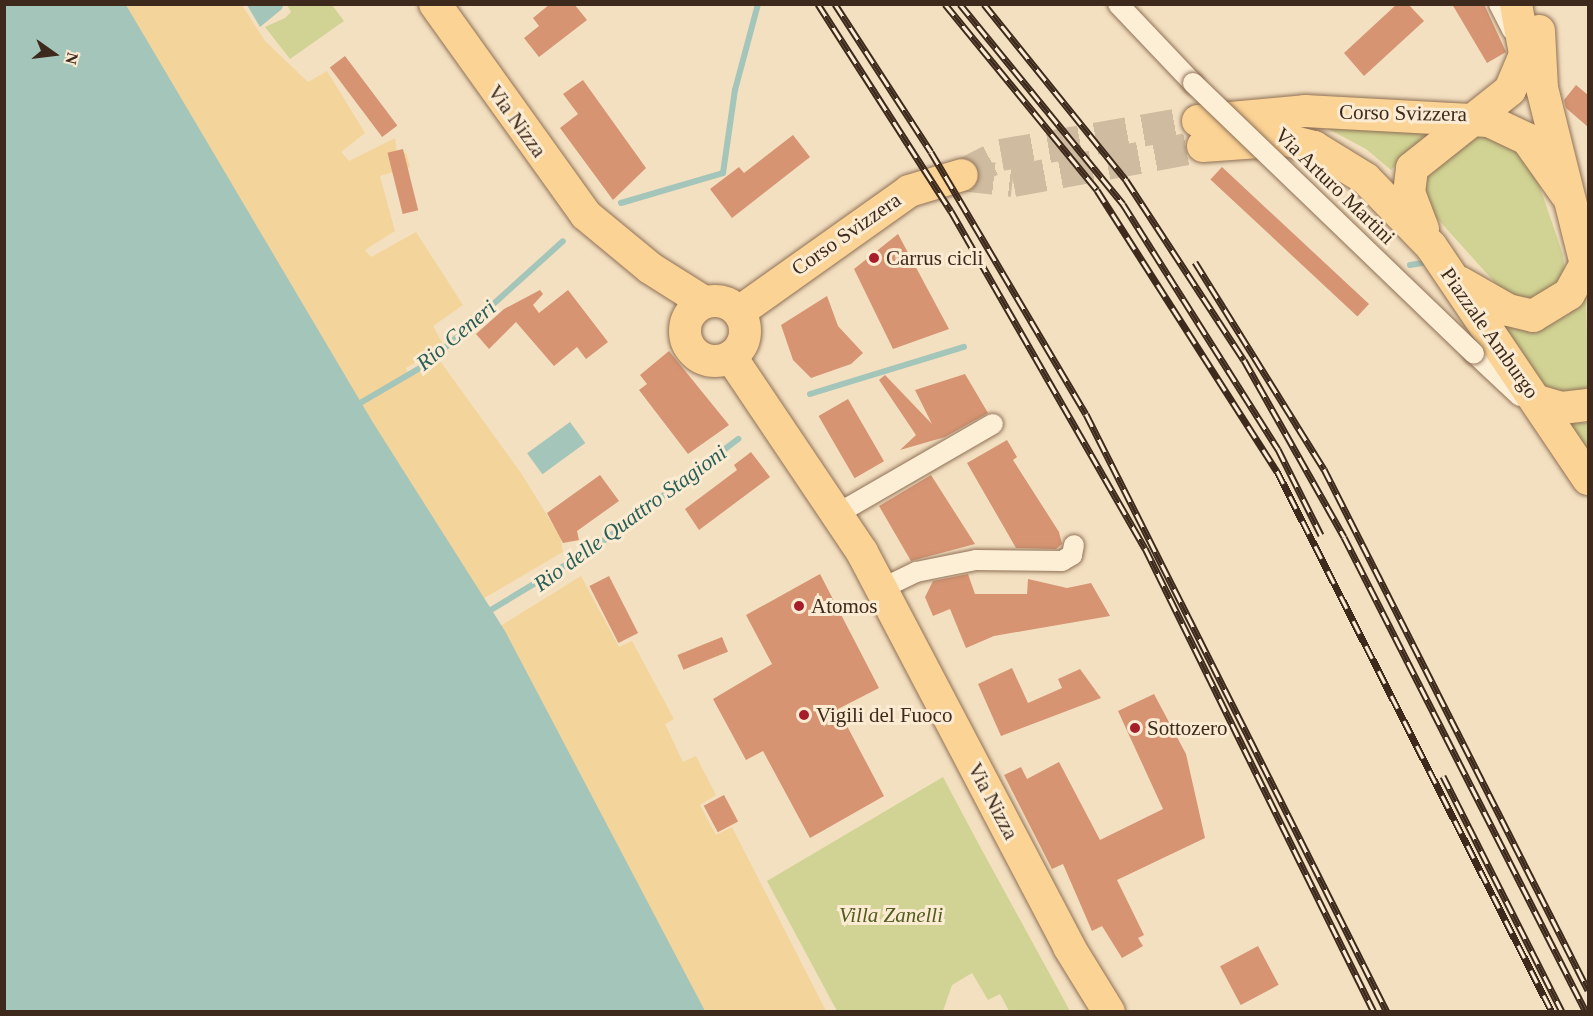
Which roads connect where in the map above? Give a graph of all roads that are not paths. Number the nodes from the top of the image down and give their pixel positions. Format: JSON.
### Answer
{"nodes":[{"id":1,"x":435,"y":4,"type":"edge"},
{"id":2,"x":1118,"y":4,"type":"edge"},
{"id":3,"x":1496,"y":4,"type":"edge"},
{"id":4,"x":1516,"y":4,"type":"edge"},
{"id":5,"x":1531,"y":4,"type":"edge"},
{"id":6,"x":1514,"y":38,"type":"dead end"},
{"id":7,"x":1469,"y":119,"type":"junction"},
{"id":8,"x":1201,"y":134,"type":"joint"},
{"id":9,"x":962,"y":175,"type":"dead end"},
{"id":10,"x":1566,"y":194,"type":"junction"},
{"id":11,"x":1431,"y":246,"type":"junction"},
{"id":12,"x":1587,"y":269,"type":"edge"},
{"id":13,"x":1451,"y":277,"type":"junction"},
{"id":14,"x":695,"y":310,"type":"junction"},
{"id":15,"x":739,"y":312,"type":"junction"},
{"id":16,"x":731,"y":357,"type":"junction"},
{"id":17,"x":1588,"y":405,"type":"edge"},
{"id":18,"x":1536,"y":406,"type":"junction"},
{"id":19,"x":993,"y":424,"type":"dead end"},
{"id":20,"x":1588,"y":479,"type":"edge"},
{"id":21,"x":837,"y":514,"type":"junction"},
{"id":22,"x":1074,"y":545,"type":"dead end"},
{"id":23,"x":881,"y":589,"type":"junction"},
{"id":24,"x":1109,"y":1011,"type":"edge"}],
"edges":[{"from":1,"to":14,"type":"main road","name":"Via Nizza"},
{"from":2,"to":18,"type":"street","name":"Via Arturo Martini","bridge":true},
{"from":3,"to":6,"type":"street"},
{"from":4,"to":7,"type":"main road","name":"Corso Svizzera"},
{"from":5,"to":10,"type":"main road"},
{"from":7,"to":8,"type":"main road","name":"Corso Svizzera"},
{"from":7,"to":10,"type":"main road"},
{"from":7,"to":11,"type":"main road","name":"Piazzale Amburgo"},
{"from":8,"to":11,"type":"main road","name":"Piazzale Amburgo"},
{"from":9,"to":15,"type":"main road","name":"Corso Svizzera"},
{"from":10,"to":12,"type":"main road"},
{"from":11,"to":13,"type":"main road","name":"Piazzale Amburgo"},
{"from":12,"to":13,"type":"main road"},
{"from":13,"to":18,"type":"main road","name":"Piazzale Amburgo"},
{"from":14,"to":15,"type":"main road"},
{"from":14,"to":16,"type":"main road"},
{"from":15,"to":16,"type":"main road"},
{"from":16,"to":21,"type":"main road","name":"Via Nizza"},
{"from":17,"to":18,"type":"main road"},
{"from":18,"to":20,"type":"main road","name":"Piazzale Amburgo"},
{"from":19,"to":21,"type":"street"},
{"from":21,"to":23,"type":"main road","name":"Via Nizza"},
{"from":22,"to":23,"type":"street"},
{"from":23,"to":24,"type":"main road","name":"Via Nizza"}]}
